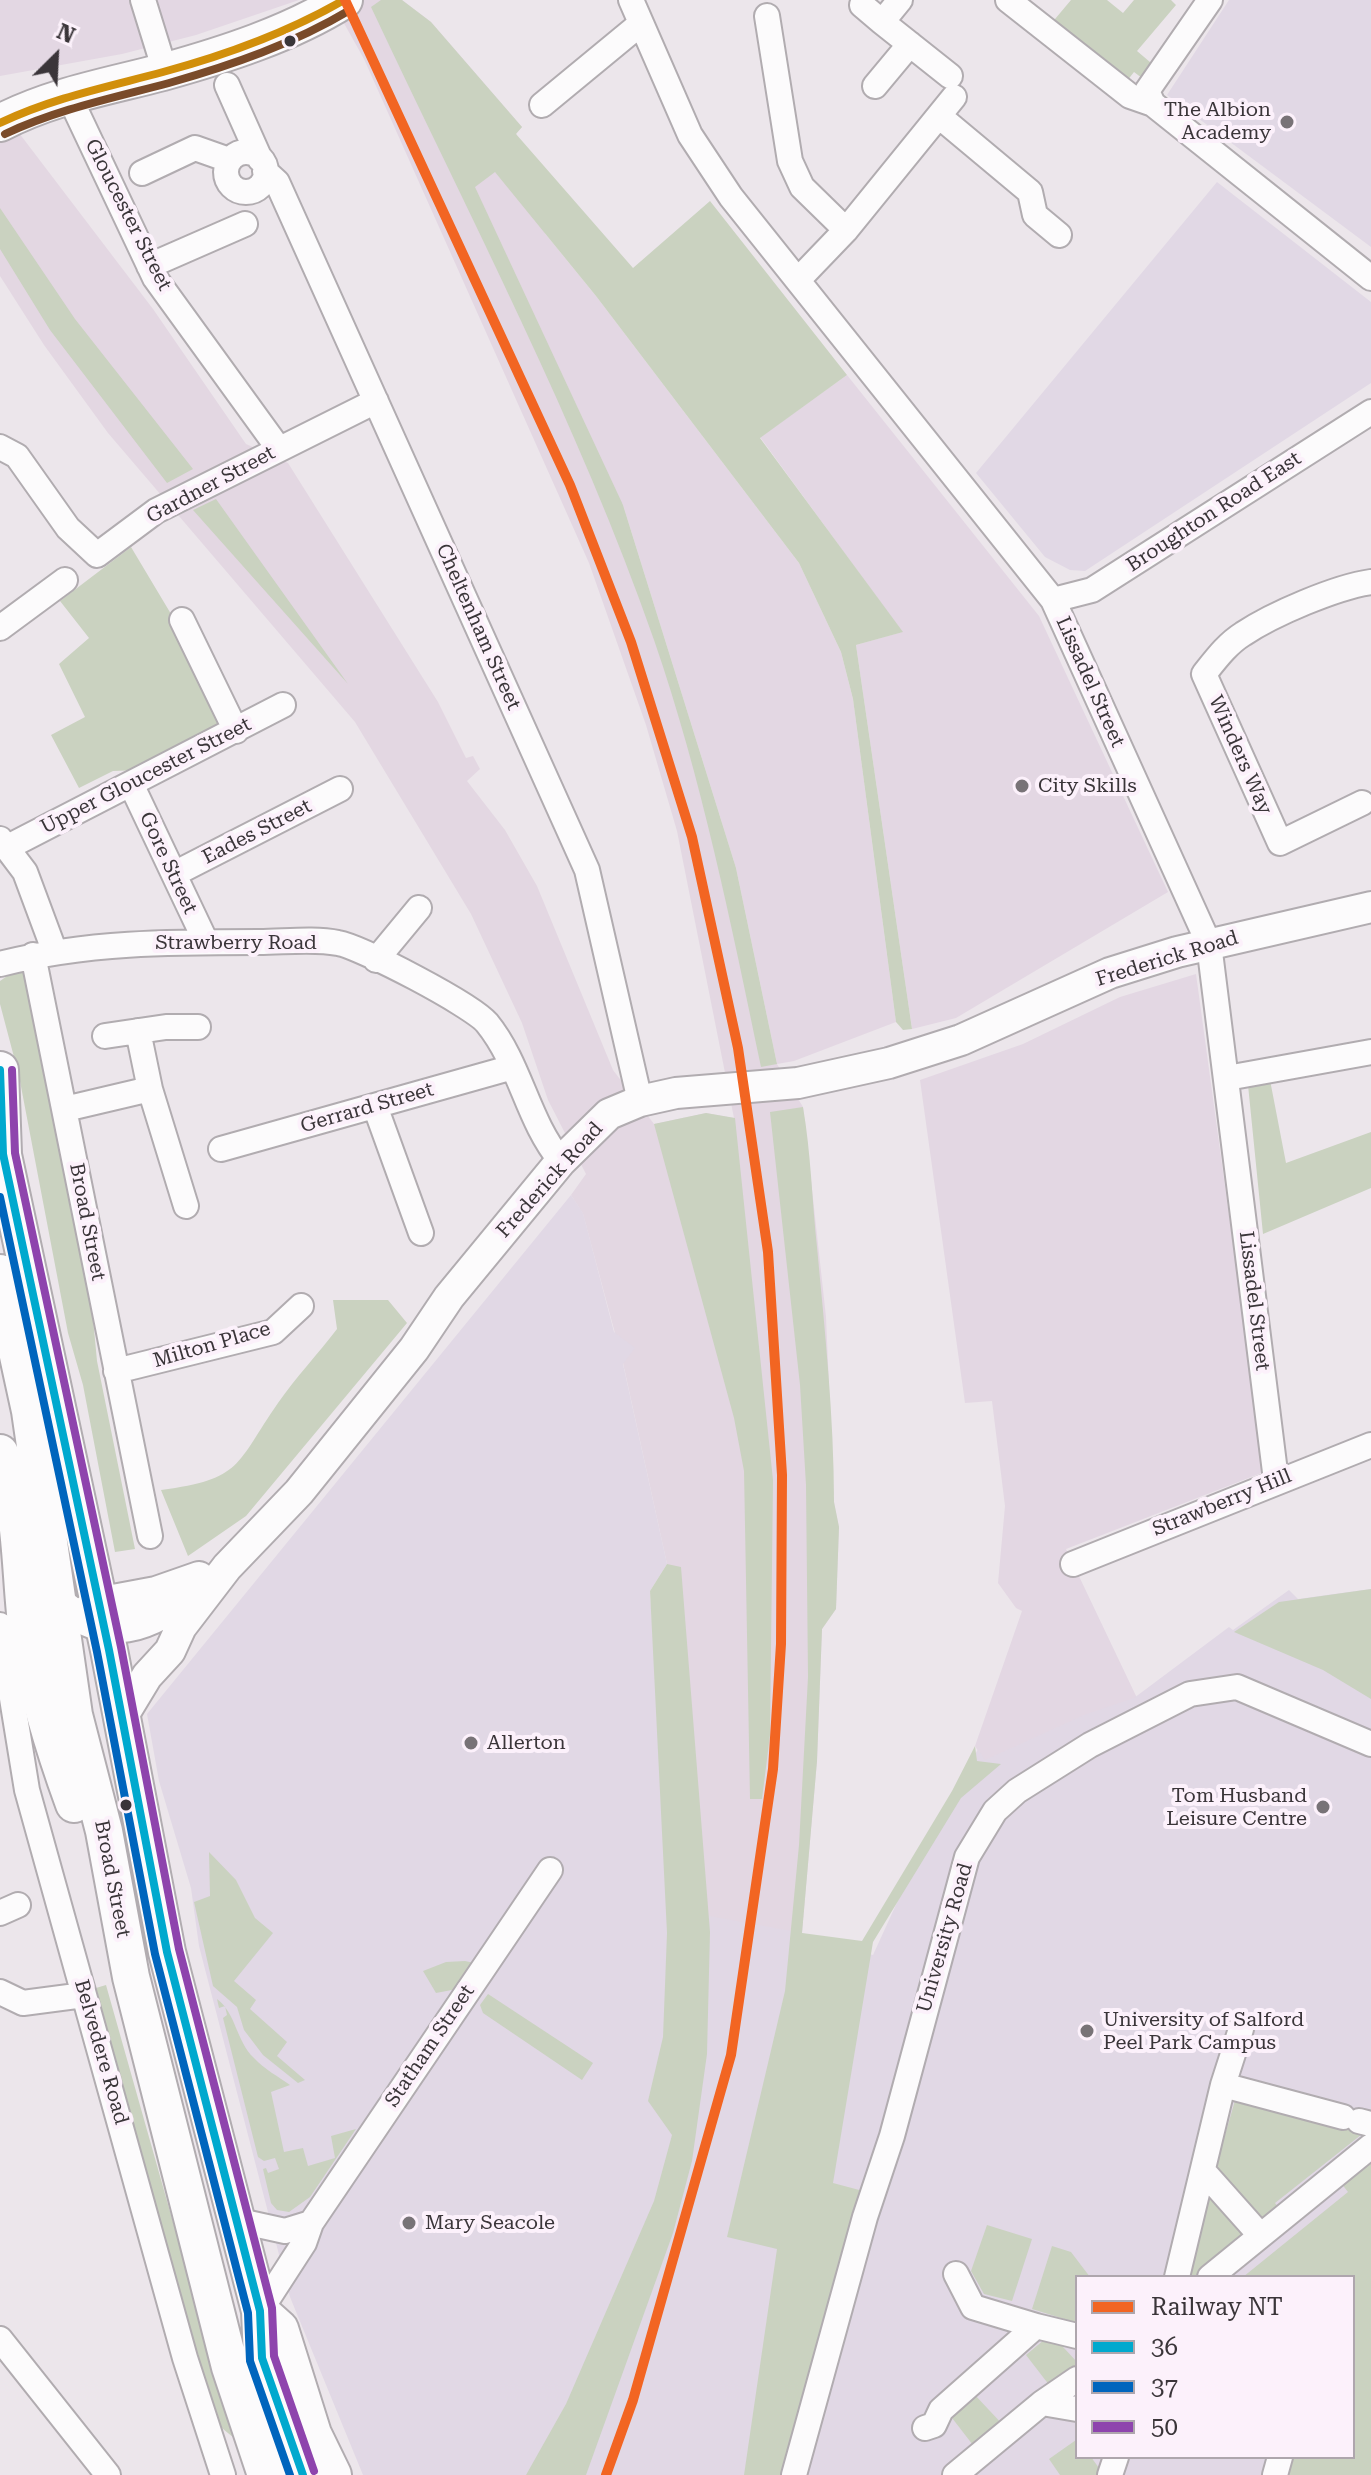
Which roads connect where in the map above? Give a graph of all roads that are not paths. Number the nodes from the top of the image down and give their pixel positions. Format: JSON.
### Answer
{"nodes":[{"id":1,"x":143,"y":0,"type":"edge"},
{"id":2,"x":344,"y":0,"type":"edge"},
{"id":3,"x":631,"y":0,"type":"edge"},
{"id":4,"x":900,"y":0,"type":"edge"},
{"id":5,"x":1008,"y":0,"type":"edge"},
{"id":6,"x":1208,"y":1,"type":"edge"},
{"id":7,"x":862,"y":5,"type":"dead end"},
{"id":8,"x":767,"y":16,"type":"dead end"},
{"id":9,"x":882,"y":22,"type":"junction"},
{"id":10,"x":639,"y":25,"type":"junction"},
{"id":11,"x":910,"y":44,"type":"junction"},
{"id":12,"x":165,"y":71,"type":"junction"},
{"id":13,"x":227,"y":85,"type":"dead end"},
{"id":14,"x":875,"y":86,"type":"dead end"},
{"id":15,"x":68,"y":94,"type":"junction"},
{"id":16,"x":948,"y":96,"type":"junction"},
{"id":17,"x":1153,"y":104,"type":"junction"},
{"id":18,"x":542,"y":105,"type":"dead end"},
{"id":19,"x":14,"y":116,"type":"edge"},
{"id":20,"x":229,"y":160,"type":"junction"},
{"id":21,"x":263,"y":165,"type":"junction"},
{"id":22,"x":142,"y":173,"type":"dead end"},
{"id":23,"x":245,"y":224,"type":"dead end"},
{"id":24,"x":846,"y":230,"type":"junction"},
{"id":25,"x":1059,"y":235,"type":"dead end"},
{"id":26,"x":149,"y":266,"type":"junction"},
{"id":27,"x":1371,"y":278,"type":"edge"},
{"id":28,"x":798,"y":280,"type":"junction"},
{"id":29,"x":376,"y":401,"type":"junction"},
{"id":30,"x":1371,"y":412,"type":"edge"},
{"id":31,"x":0,"y":447,"type":"edge"},
{"id":32,"x":273,"y":452,"type":"junction"},
{"id":33,"x":65,"y":580,"type":"dead end"},
{"id":34,"x":1371,"y":582,"type":"edge"},
{"id":35,"x":1053,"y":600,"type":"junction"},
{"id":36,"x":182,"y":620,"type":"dead end"},
{"id":37,"x":0,"y":628,"type":"edge"},
{"id":38,"x":283,"y":705,"type":"dead end"},
{"id":39,"x":236,"y":731,"type":"junction"},
{"id":40,"x":131,"y":784,"type":"junction"},
{"id":41,"x":340,"y":789,"type":"dead end"},
{"id":42,"x":1362,"y":803,"type":"dead end"},
{"id":43,"x":4,"y":843,"type":"edge"},
{"id":44,"x":174,"y":874,"type":"junction"},
{"id":45,"x":1371,"y":907,"type":"edge"},
{"id":46,"x":419,"y":908,"type":"dead end"},
{"id":47,"x":206,"y":942,"type":"junction"},
{"id":48,"x":1209,"y":944,"type":"junction"},
{"id":49,"x":44,"y":952,"type":"junction"},
{"id":50,"x":376,"y":960,"type":"junction"},
{"id":51,"x":0,"y":964,"type":"edge"},
{"id":52,"x":198,"y":1027,"type":"dead end"},
{"id":53,"x":138,"y":1031,"type":"junction"},
{"id":54,"x":105,"y":1036,"type":"dead end"},
{"id":55,"x":1371,"y":1052,"type":"edge"},
{"id":56,"x":513,"y":1067,"type":"junction"},
{"id":57,"x":0,"y":1070,"type":"edge"},
{"id":58,"x":1227,"y":1078,"type":"junction"},
{"id":59,"x":150,"y":1089,"type":"junction"},
{"id":60,"x":637,"y":1089,"type":"junction"},
{"id":61,"x":375,"y":1106,"type":"junction"},
{"id":62,"x":65,"y":1109,"type":"junction"},
{"id":63,"x":2,"y":1148,"type":"edge"},
{"id":64,"x":221,"y":1149,"type":"dead end"},
{"id":65,"x":567,"y":1155,"type":"junction"},
{"id":66,"x":186,"y":1206,"type":"dead end"},
{"id":67,"x":421,"y":1233,"type":"dead end"},
{"id":68,"x":0,"y":1273,"type":"edge"},
{"id":69,"x":301,"y":1306,"type":"dead end"},
{"id":70,"x":116,"y":1371,"type":"junction"},
{"id":71,"x":30,"y":1411,"type":"junction"},
{"id":72,"x":1371,"y":1445,"type":"edge"},
{"id":73,"x":0,"y":1453,"type":"edge"},
{"id":74,"x":1276,"y":1480,"type":"junction"},
{"id":75,"x":150,"y":1536,"type":"dead end"},
{"id":76,"x":1073,"y":1564,"type":"dead end"},
{"id":77,"x":227,"y":1567,"type":"junction"},
{"id":78,"x":21,"y":1575,"type":"junction"},
{"id":79,"x":80,"y":1619,"type":"junction"},
{"id":80,"x":0,"y":1625,"type":"edge"},
{"id":81,"x":121,"y":1719,"type":"junction"},
{"id":82,"x":1371,"y":1744,"type":"edge"},
{"id":83,"x":104,"y":1831,"type":"junction"},
{"id":84,"x":550,"y":1870,"type":"dead end"},
{"id":85,"x":0,"y":1992,"type":"edge"},
{"id":86,"x":84,"y":1995,"type":"junction"},
{"id":87,"x":1241,"y":2029,"type":"dead end"},
{"id":88,"x":1223,"y":2085,"type":"junction"},
{"id":89,"x":1358,"y":2121,"type":"edge"},
{"id":90,"x":1371,"y":2146,"type":"edge"},
{"id":91,"x":1204,"y":2172,"type":"junction"},
{"id":92,"x":235,"y":2220,"type":"junction"},
{"id":93,"x":311,"y":2223,"type":"junction"},
{"id":94,"x":1260,"y":2235,"type":"junction"},
{"id":95,"x":956,"y":2274,"type":"dead end"},
{"id":96,"x":1178,"y":2275,"type":"edge"},
{"id":97,"x":1212,"y":2275,"type":"edge"},
{"id":98,"x":260,"y":2311,"type":"junction"},
{"id":99,"x":1036,"y":2326,"type":"junction"},
{"id":100,"x":1075,"y":2336,"type":"edge"},
{"id":101,"x":0,"y":2339,"type":"edge"},
{"id":102,"x":1075,"y":2380,"type":"edge"},
{"id":103,"x":1042,"y":2403,"type":"junction"},
{"id":104,"x":1075,"y":2409,"type":"edge"},
{"id":105,"x":925,"y":2428,"type":"dead end"},
{"id":106,"x":108,"y":2475,"type":"edge"},
{"id":107,"x":223,"y":2475,"type":"edge"},
{"id":108,"x":266,"y":2475,"type":"edge"},
{"id":109,"x":303,"y":2475,"type":"edge"},
{"id":110,"x":333,"y":2475,"type":"edge"},
{"id":111,"x":794,"y":2475,"type":"edge"},
{"id":112,"x":955,"y":2475,"type":"edge"}],
"edges":[{"from":1,"to":12,"type":"street"},
{"from":2,"to":12,"type":"highway"},
{"from":3,"to":10,"type":"street","name":"Lissadel Street"},
{"from":4,"to":9,"type":"street"},
{"from":5,"to":17,"type":"street"},
{"from":6,"to":17,"type":"street"},
{"from":7,"to":9,"type":"street"},
{"from":8,"to":24,"type":"street"},
{"from":9,"to":11,"type":"street"},
{"from":10,"to":18,"type":"street"},
{"from":10,"to":28,"type":"street","name":"Lissadel Street"},
{"from":11,"to":14,"type":"street"},
{"from":11,"to":16,"type":"street"},
{"from":12,"to":15,"type":"highway"},
{"from":13,"to":21,"type":"street","name":"Cheltenham Street"},
{"from":15,"to":19,"type":"highway"},
{"from":15,"to":26,"type":"street","name":"Gloucester Street"},
{"from":16,"to":24,"type":"street"},
{"from":16,"to":25,"type":"street"},
{"from":17,"to":27,"type":"street"},
{"from":20,"to":21,"type":"street"},
{"from":20,"to":21,"type":"street"},
{"from":20,"to":22,"type":"street"},
{"from":21,"to":29,"type":"street","name":"Cheltenham Street"},
{"from":23,"to":26,"type":"street"},
{"from":24,"to":28,"type":"street"},
{"from":26,"to":32,"type":"street","name":"Gloucester Street"},
{"from":28,"to":35,"type":"street","name":"Lissadel Street"},
{"from":29,"to":32,"type":"street","name":"Gardner Street"},
{"from":29,"to":60,"type":"street","name":"Cheltenham Street"},
{"from":30,"to":35,"type":"street","name":"Broughton Road East"},
{"from":31,"to":32,"type":"street","name":"Gardner Street"},
{"from":33,"to":37,"type":"street"},
{"from":34,"to":42,"type":"street","name":"Winders Way"},
{"from":35,"to":48,"type":"street","name":"Lissadel Street"},
{"from":36,"to":39,"type":"street"},
{"from":38,"to":39,"type":"street","name":"Upper Gloucester Street"},
{"from":39,"to":40,"type":"street","name":"Upper Gloucester Street"},
{"from":40,"to":43,"type":"street","name":"Upper Gloucester Street"},
{"from":40,"to":44,"type":"street","name":"Gore Street"},
{"from":41,"to":44,"type":"street","name":"Eades Street"},
{"from":43,"to":49,"type":"street","name":"Broad Street"},
{"from":44,"to":47,"type":"street","name":"Gore Street"},
{"from":45,"to":48,"type":"main road","name":"Frederick Road"},
{"from":46,"to":50,"type":"street"},
{"from":47,"to":49,"type":"street","name":"Strawberry Road"},
{"from":47,"to":50,"type":"street","name":"Strawberry Road"},
{"from":48,"to":58,"type":"street","name":"Lissadel Street"},
{"from":48,"to":60,"type":"main road","name":"Frederick Road"},
{"from":49,"to":51,"type":"street","name":"Strawberry Road"},
{"from":49,"to":62,"type":"street","name":"Broad Street"},
{"from":50,"to":56,"type":"street","name":"Strawberry Road"},
{"from":52,"to":53,"type":"street"},
{"from":53,"to":54,"type":"street"},
{"from":53,"to":59,"type":"street"},
{"from":55,"to":58,"type":"street"},
{"from":56,"to":61,"type":"street","name":"Gerrard Street"},
{"from":56,"to":65,"type":"street","name":"Strawberry Road"},
{"from":57,"to":63,"type":"highway","name":"Broad Street"},
{"from":58,"to":74,"type":"street","name":"Lissadel Street"},
{"from":59,"to":62,"type":"street"},
{"from":59,"to":66,"type":"street"},
{"from":60,"to":65,"type":"main road","name":"Frederick Road"},
{"from":61,"to":64,"type":"street","name":"Gerrard Street"},
{"from":61,"to":67,"type":"street"},
{"from":62,"to":70,"type":"street","name":"Broad Street"},
{"from":63,"to":79,"type":"highway","name":"Broad Street"},
{"from":65,"to":77,"type":"main road","name":"Frederick Road"},
{"from":68,"to":71,"type":"highway","name":"Broad Street"},
{"from":69,"to":70,"type":"street","name":"Milton Place"},
{"from":70,"to":75,"type":"street","name":"Broad Street"},
{"from":71,"to":78,"type":"highway"},
{"from":71,"to":79,"type":"highway","name":"Broad Street"},
{"from":72,"to":74,"type":"street","name":"Strawberry Hill"},
{"from":73,"to":78,"type":"highway"},
{"from":74,"to":76,"type":"street","name":"Strawberry Hill"},
{"from":77,"to":79,"type":"main road"},
{"from":77,"to":81,"type":"main road","name":"Frederick Road"},
{"from":78,"to":83,"type":"highway"},
{"from":79,"to":81,"type":"highway","name":"Broad Street"},
{"from":79,"to":83,"type":"highway","name":"Broad Street"},
{"from":80,"to":86,"type":"street","name":"Belvedere Road"},
{"from":81,"to":92,"type":"highway","name":"Broad Street"},
{"from":82,"to":111,"type":"street","name":"University Road"},
{"from":83,"to":108,"type":"highway","name":"Broad Street"},
{"from":84,"to":93,"type":"street","name":"Statham Street"},
{"from":85,"to":86,"type":"street"},
{"from":86,"to":107,"type":"street","name":"Belvedere Road"},
{"from":87,"to":88,"type":"street"},
{"from":88,"to":89,"type":"street"},
{"from":88,"to":91,"type":"street"},
{"from":90,"to":94,"type":"street"},
{"from":91,"to":94,"type":"street"},
{"from":91,"to":96,"type":"street"},
{"from":92,"to":93,"type":"street"},
{"from":92,"to":98,"type":"highway","name":"Broad Street"},
{"from":93,"to":98,"type":"street","name":"Statham Street"},
{"from":94,"to":97,"type":"street"},
{"from":95,"to":99,"type":"street"},
{"from":98,"to":109,"type":"highway","name":"Broad Street"},
{"from":98,"to":110,"type":"highway"},
{"from":99,"to":100,"type":"street"},
{"from":99,"to":105,"type":"street"},
{"from":101,"to":106,"type":"street"},
{"from":102,"to":103,"type":"street"},
{"from":103,"to":104,"type":"street"},
{"from":103,"to":112,"type":"street"}]}
